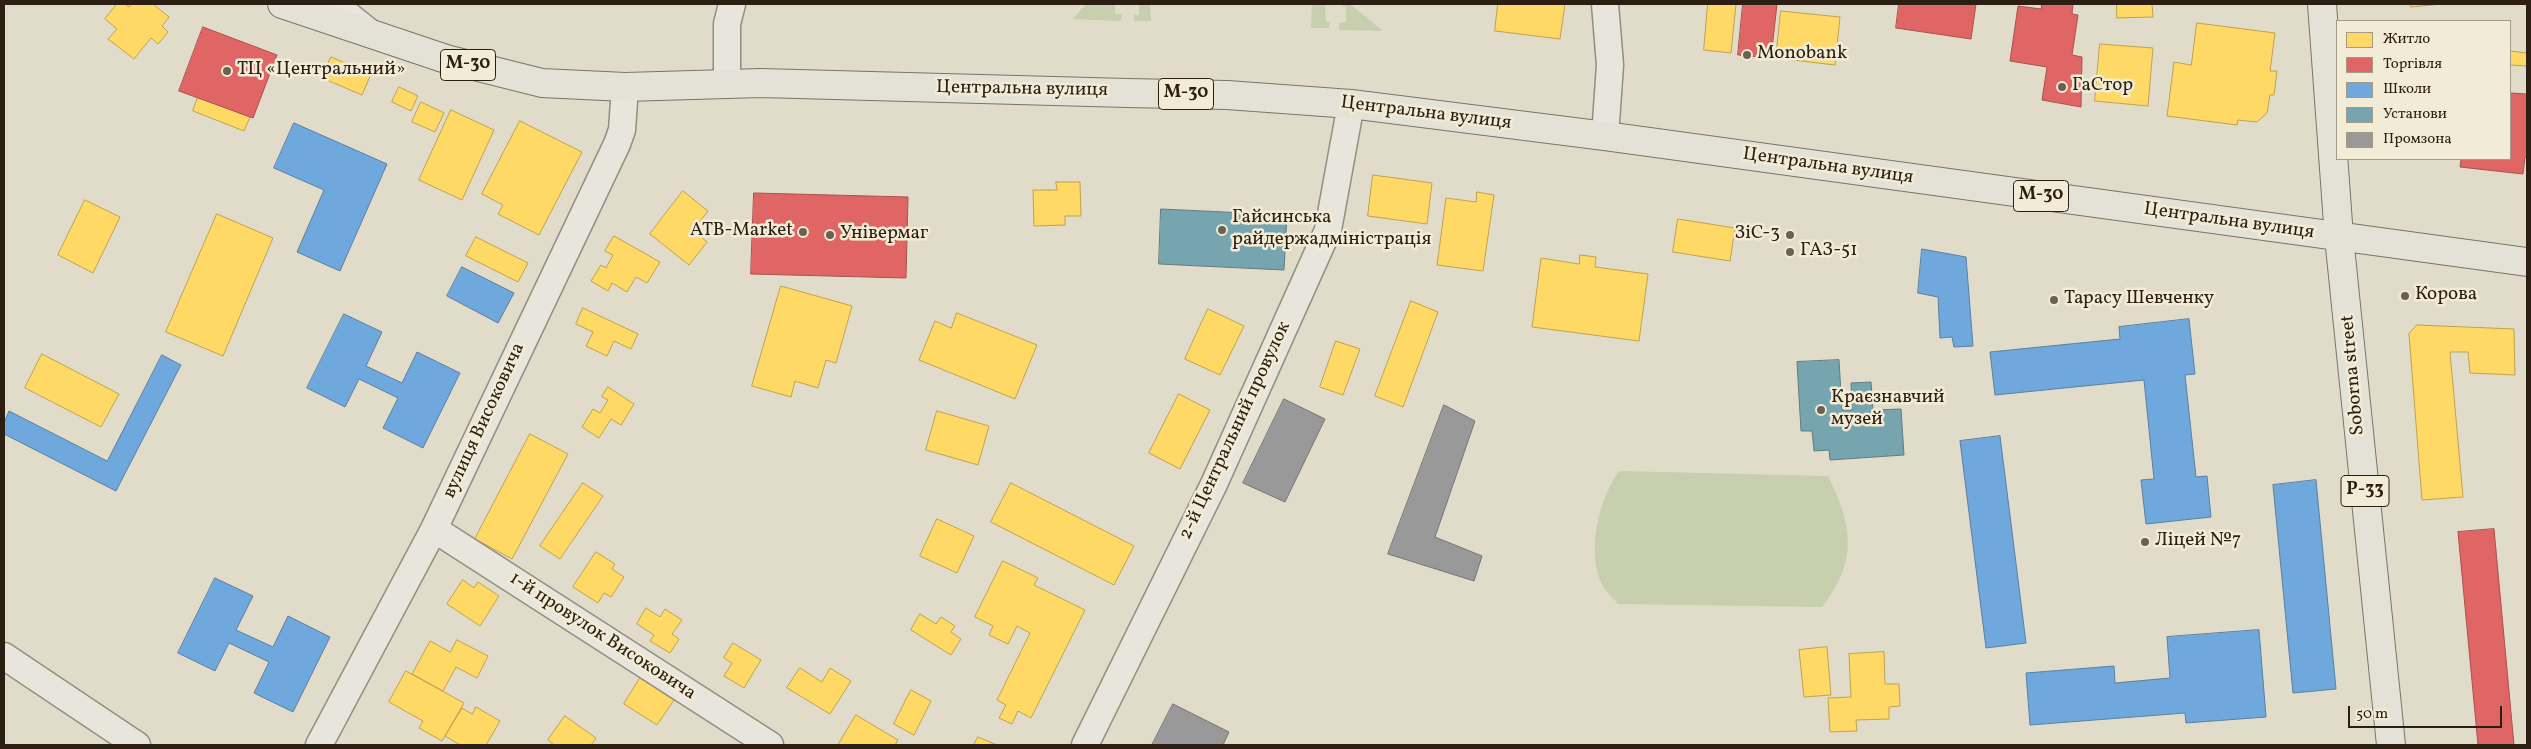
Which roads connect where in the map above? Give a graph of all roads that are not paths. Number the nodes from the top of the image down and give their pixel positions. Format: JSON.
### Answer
{"nodes":[{"id":1,"x":282,"y":4,"type":"edge"},
{"id":2,"x":334,"y":4,"type":"edge"},
{"id":3,"x":732,"y":4,"type":"edge"},
{"id":4,"x":1605,"y":4,"type":"edge"},
{"id":5,"x":2322,"y":4,"type":"edge"},
{"id":6,"x":375,"y":36,"type":"junction"},
{"id":7,"x":727,"y":84,"type":"junction"},
{"id":8,"x":625,"y":87,"type":"junction"},
{"id":9,"x":1351,"y":104,"type":"junction"},
{"id":10,"x":1605,"y":136,"type":"junction"},
{"id":11,"x":2339,"y":237,"type":"junction"},
{"id":12,"x":2527,"y":262,"type":"edge"},
{"id":13,"x":434,"y":529,"type":"junction"},
{"id":14,"x":4,"y":656,"type":"edge"},
{"id":15,"x":137,"y":745,"type":"edge"},
{"id":16,"x":319,"y":745,"type":"edge"},
{"id":17,"x":770,"y":745,"type":"edge"},
{"id":18,"x":1085,"y":745,"type":"edge"},
{"id":19,"x":2391,"y":745,"type":"edge"}],
"edges":[{"from":1,"to":6,"type":"main road","number":"М-30"},
{"from":2,"to":6,"type":"street","name":"Центральна вулиця"},
{"from":3,"to":7,"type":"street"},
{"from":4,"to":10,"type":"street"},
{"from":5,"to":11,"type":"main road","name":"Soborna street","number":"Р-33"},
{"from":6,"to":8,"type":"main road","name":"Центральна вулиця","number":"М-30"},
{"from":7,"to":8,"type":"main road","name":"Центральна вулиця","number":"М-30"},
{"from":7,"to":9,"type":"main road","name":"Центральна вулиця","number":"М-30"},
{"from":8,"to":13,"type":"street","name":"вулиця Високовича"},
{"from":9,"to":10,"type":"main road","name":"Центральна вулиця","number":"М-30"},
{"from":9,"to":18,"type":"street","name":"2-й Центральний провулок"},
{"from":10,"to":11,"type":"main road","name":"Центральна вулиця","number":"М-30"},
{"from":11,"to":12,"type":"main road","name":"Центральна вулиця","number":"М-30"},
{"from":11,"to":19,"type":"main road","name":"Soborna street","number":"Р-33"},
{"from":13,"to":16,"type":"street","name":"вулиця Високовича"},
{"from":13,"to":17,"type":"street","name":"1-й провулок Високовича"},
{"from":14,"to":15,"type":"street"}]}
